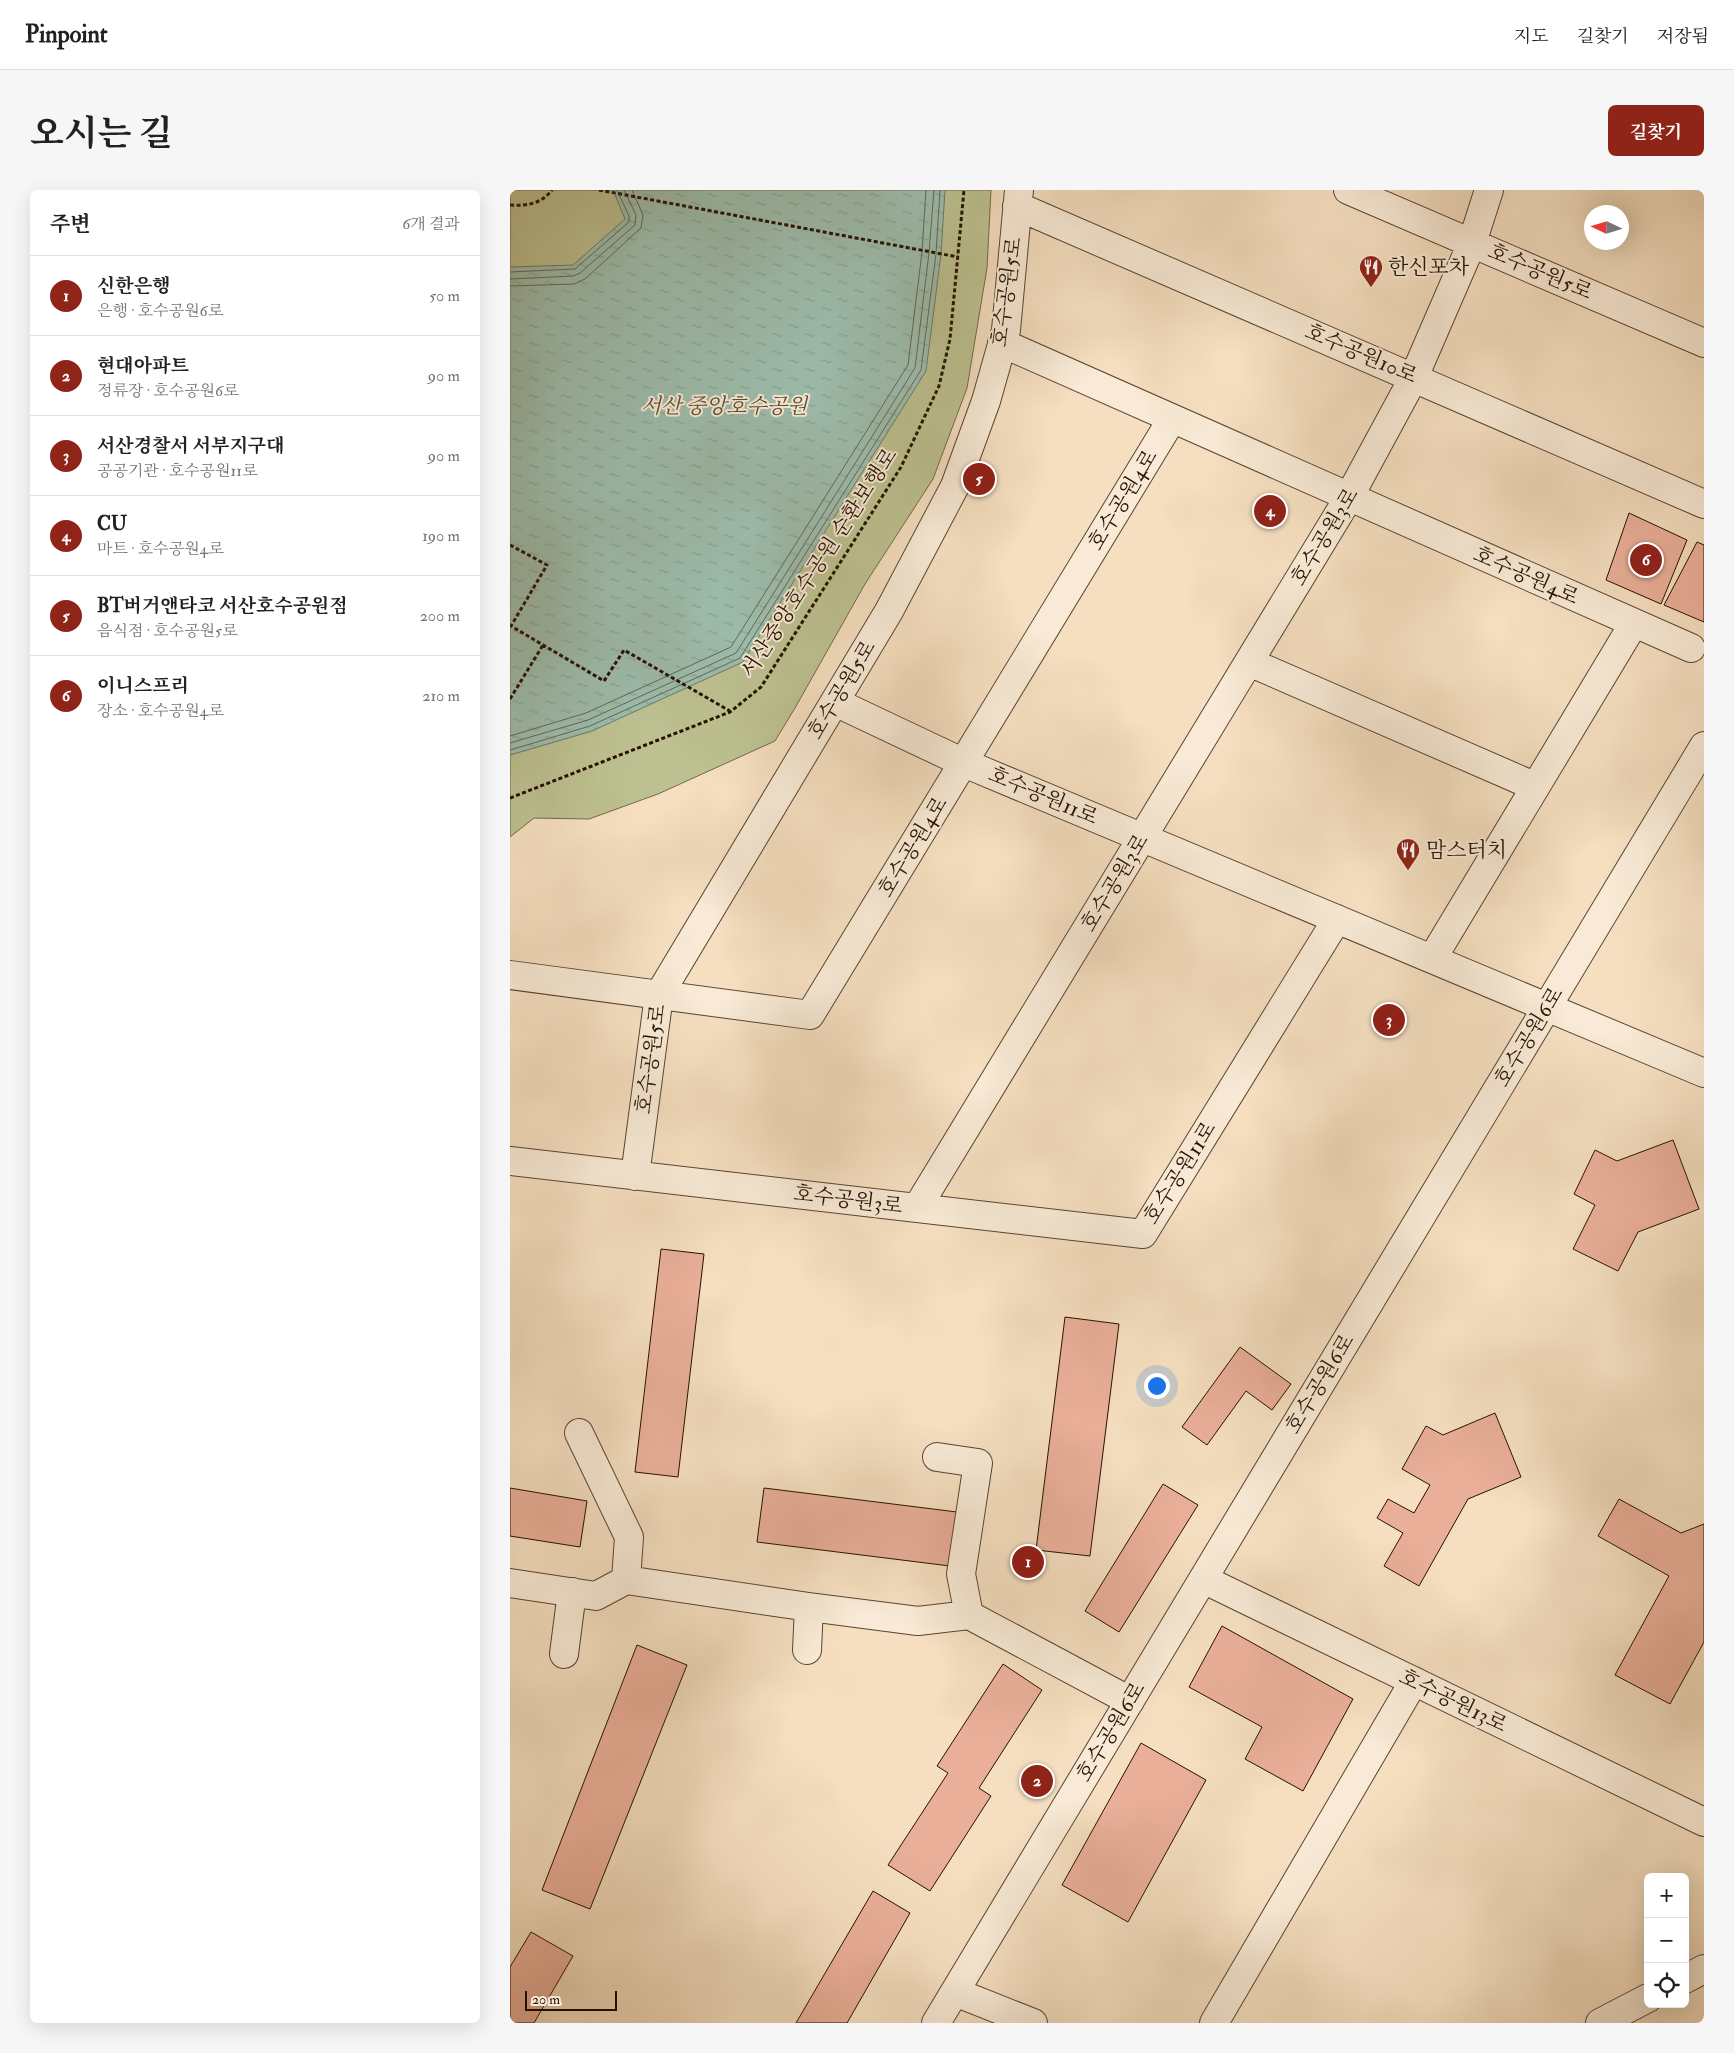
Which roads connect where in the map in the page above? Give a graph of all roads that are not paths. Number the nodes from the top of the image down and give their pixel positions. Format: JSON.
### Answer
{"nodes":[{"id":1,"x":1348,"y":190,"type":"edge"},
{"id":2,"x":1489,"y":190,"type":"edge"},
{"id":3,"x":1018,"y":198,"type":"edge"},
{"id":4,"x":1472,"y":243,"type":"junction"},
{"id":5,"x":1704,"y":342,"type":"edge"},
{"id":6,"x":1002,"y":343,"type":"junction"},
{"id":7,"x":1414,"y":377,"type":"junction"},
{"id":8,"x":1172,"y":419,"type":"junction"},
{"id":9,"x":1350,"y":497,"type":"junction"},
{"id":10,"x":1704,"y":504,"type":"edge"},
{"id":11,"x":1634,"y":623,"type":"junction"},
{"id":12,"x":1691,"y":648,"type":"dead end"},
{"id":13,"x":1249,"y":662,"type":"junction"},
{"id":14,"x":835,"y":702,"type":"junction"},
{"id":15,"x":1704,"y":746,"type":"edge"},
{"id":16,"x":964,"y":763,"type":"junction"},
{"id":17,"x":1534,"y":786,"type":"junction"},
{"id":18,"x":1143,"y":838,"type":"junction"},
{"id":19,"x":1336,"y":919,"type":"junction"},
{"id":20,"x":1432,"y":959,"type":"junction"},
{"id":21,"x":510,"y":976,"type":"edge"},
{"id":22,"x":659,"y":995,"type":"junction"},
{"id":23,"x":1547,"y":1007,"type":"junction"},
{"id":24,"x":1702,"y":1067,"type":"edge"},
{"id":25,"x":510,"y":1161,"type":"edge"},
{"id":26,"x":635,"y":1176,"type":"junction"},
{"id":27,"x":917,"y":1208,"type":"junction"},
{"id":28,"x":579,"y":1433,"type":"dead end"},
{"id":29,"x":937,"y":1456,"type":"dead end"},
{"id":30,"x":1203,"y":1579,"type":"junction"},
{"id":31,"x":626,"y":1580,"type":"junction"},
{"id":32,"x":510,"y":1583,"type":"edge"},
{"id":33,"x":572,"y":1592,"type":"junction"},
{"id":34,"x":809,"y":1607,"type":"junction"},
{"id":35,"x":968,"y":1615,"type":"junction"},
{"id":36,"x":807,"y":1650,"type":"dead end"},
{"id":37,"x":564,"y":1654,"type":"dead end"},
{"id":38,"x":1414,"y":1681,"type":"junction"},
{"id":39,"x":1130,"y":1701,"type":"junction"},
{"id":40,"x":1704,"y":1822,"type":"edge"},
{"id":41,"x":1704,"y":1969,"type":"edge"},
{"id":42,"x":1689,"y":1977,"type":"edge"},
{"id":43,"x":955,"y":1992,"type":"junction"},
{"id":44,"x":1644,"y":2000,"type":"edge"},
{"id":45,"x":936,"y":2023,"type":"edge"},
{"id":46,"x":1033,"y":2023,"type":"edge"},
{"id":47,"x":1214,"y":2023,"type":"edge"},
{"id":48,"x":1600,"y":2023,"type":"edge"}],
"edges":[{"from":1,"to":4,"type":"street","name":"호수공원5로"},
{"from":2,"to":4,"type":"street","name":"호수공원3로"},
{"from":3,"to":6,"type":"street","name":"호수공원5로"},
{"from":3,"to":7,"type":"street","name":"호수공원10로"},
{"from":4,"to":5,"type":"street","name":"호수공원5로"},
{"from":4,"to":7,"type":"street","name":"호수공원3로"},
{"from":6,"to":8,"type":"street","name":"호수공원4로"},
{"from":6,"to":14,"type":"street","name":"호수공원5로"},
{"from":7,"to":9,"type":"street","name":"호수공원3로"},
{"from":7,"to":10,"type":"street","name":"호수공원10로"},
{"from":8,"to":9,"type":"street","name":"호수공원4로"},
{"from":8,"to":16,"type":"street","name":"호수공원4로"},
{"from":9,"to":11,"type":"street","name":"호수공원4로"},
{"from":9,"to":13,"type":"street","name":"호수공원3로"},
{"from":11,"to":12,"type":"street","name":"호수공원4로"},
{"from":11,"to":17,"type":"street"},
{"from":13,"to":17,"type":"street"},
{"from":13,"to":18,"type":"street","name":"호수공원3로"},
{"from":14,"to":16,"type":"street","name":"호수공원11로"},
{"from":14,"to":22,"type":"street","name":"호수공원5로"},
{"from":15,"to":23,"type":"street","name":"호수공원6로"},
{"from":16,"to":18,"type":"street","name":"호수공원11로"},
{"from":16,"to":22,"type":"street","name":"호수공원4로"},
{"from":17,"to":20,"type":"street"},
{"from":18,"to":19,"type":"street","name":"호수공원11로"},
{"from":18,"to":27,"type":"street","name":"호수공원3로"},
{"from":19,"to":20,"type":"street","name":"호수공원11로"},
{"from":19,"to":27,"type":"street","name":"호수공원11로"},
{"from":20,"to":23,"type":"street","name":"호수공원11로"},
{"from":21,"to":22,"type":"street","name":"호수공원4로"},
{"from":22,"to":26,"type":"street","name":"호수공원5로"},
{"from":23,"to":24,"type":"street","name":"호수공원11로"},
{"from":23,"to":30,"type":"street","name":"호수공원6로"},
{"from":25,"to":26,"type":"street","name":"호수공원3로"},
{"from":26,"to":27,"type":"street","name":"호수공원3로"},
{"from":28,"to":31,"type":"street"},
{"from":29,"to":35,"type":"street"},
{"from":30,"to":38,"type":"street","name":"호수공원13로"},
{"from":30,"to":39,"type":"street","name":"호수공원6로"},
{"from":31,"to":33,"type":"street"},
{"from":31,"to":34,"type":"street"},
{"from":32,"to":33,"type":"street"},
{"from":33,"to":37,"type":"street"},
{"from":34,"to":35,"type":"street"},
{"from":34,"to":36,"type":"street"},
{"from":35,"to":39,"type":"street"},
{"from":38,"to":40,"type":"street","name":"호수공원13로"},
{"from":38,"to":47,"type":"street"},
{"from":39,"to":43,"type":"street","name":"호수공원6로"},
{"from":41,"to":42,"type":"street"},
{"from":43,"to":45,"type":"street","name":"호수공원6로"},
{"from":43,"to":46,"type":"street"},
{"from":44,"to":48,"type":"street"}]}
